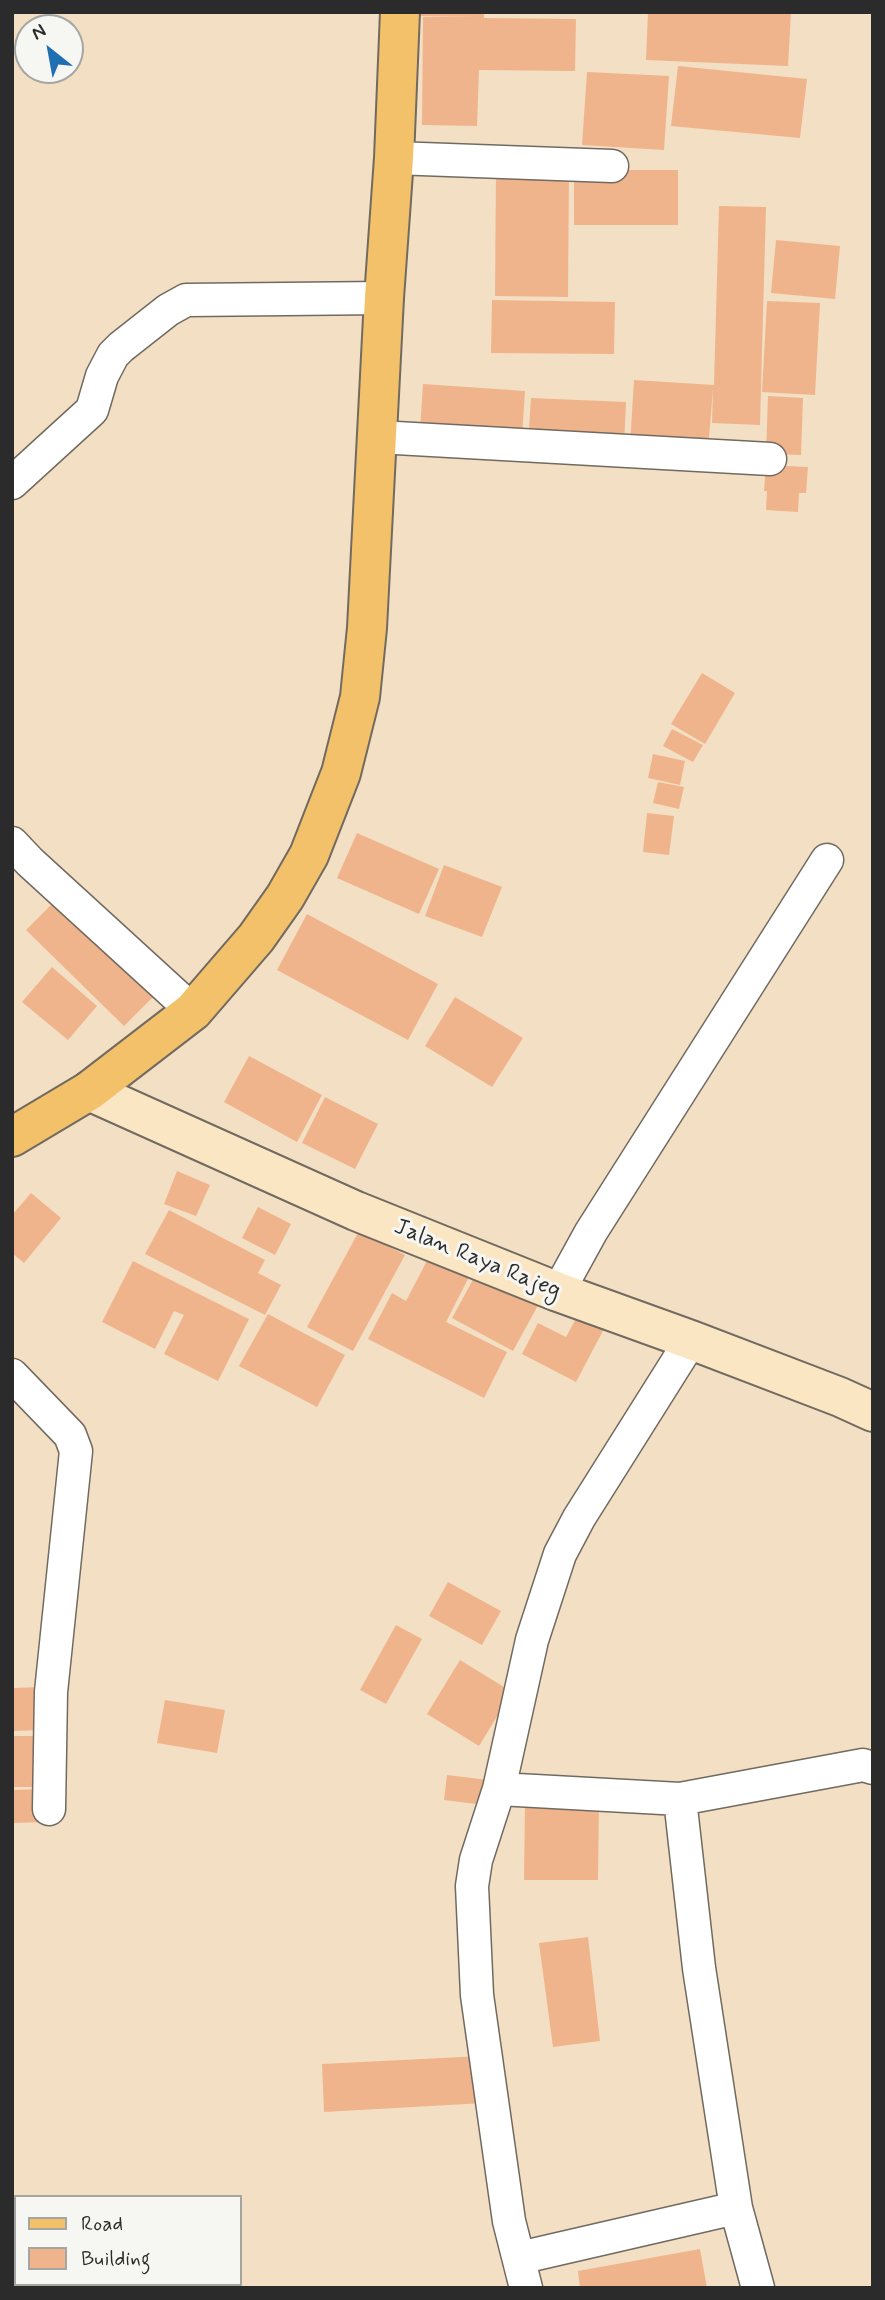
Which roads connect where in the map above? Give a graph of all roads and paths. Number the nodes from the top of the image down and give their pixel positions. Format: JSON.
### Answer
{"nodes":[{"id":1,"x":400,"y":12,"type":"edge"},
{"id":2,"x":394,"y":158,"type":"junction"},
{"id":3,"x":612,"y":166,"type":"dead end"},
{"id":4,"x":384,"y":298,"type":"junction"},
{"id":5,"x":378,"y":437,"type":"junction"},
{"id":6,"x":770,"y":459,"type":"dead end"},
{"id":7,"x":12,"y":483,"type":"edge"},
{"id":8,"x":12,"y":843,"type":"edge"},
{"id":9,"x":827,"y":860,"type":"dead end"},
{"id":10,"x":193,"y":1011,"type":"junction"},
{"id":11,"x":89,"y":1091,"type":"junction"},
{"id":12,"x":20,"y":1124,"type":"edge"},
{"id":13,"x":558,"y":1292,"type":"junction"},
{"id":14,"x":691,"y":1340,"type":"junction"},
{"id":15,"x":12,"y":1375,"type":"edge"},
{"id":16,"x":873,"y":1412,"type":"edge"},
{"id":17,"x":873,"y":1768,"type":"edge"},
{"id":18,"x":499,"y":1789,"type":"junction"},
{"id":19,"x":680,"y":1799,"type":"junction"},
{"id":20,"x":49,"y":1809,"type":"dead end"},
{"id":21,"x":736,"y":2208,"type":"junction"},
{"id":22,"x":519,"y":2258,"type":"junction"},
{"id":23,"x":526,"y":2288,"type":"edge"},
{"id":24,"x":758,"y":2288,"type":"edge"}],
"edges":[{"from":1,"to":2,"type":"main road"},
{"from":2,"to":3,"type":"street"},
{"from":2,"to":4,"type":"main road"},
{"from":4,"to":5,"type":"main road"},
{"from":4,"to":7,"type":"street"},
{"from":5,"to":6,"type":"street"},
{"from":5,"to":10,"type":"main road"},
{"from":8,"to":10,"type":"street"},
{"from":9,"to":13,"type":"street"},
{"from":10,"to":11,"type":"main road"},
{"from":11,"to":12,"type":"main road"},
{"from":11,"to":13,"type":"main road","name":"Jalan Raya Rajeg"},
{"from":13,"to":14,"type":"main road","name":"Jalan Raya Rajeg"},
{"from":14,"to":16,"type":"main road","name":"Jalan Raya Rajeg"},
{"from":14,"to":18,"type":"street"},
{"from":15,"to":20,"type":"street"},
{"from":17,"to":19,"type":"street"},
{"from":18,"to":19,"type":"street"},
{"from":18,"to":22,"type":"street"},
{"from":19,"to":21,"type":"street"},
{"from":21,"to":22,"type":"street"},
{"from":21,"to":24,"type":"street"},
{"from":22,"to":23,"type":"street"}]}
